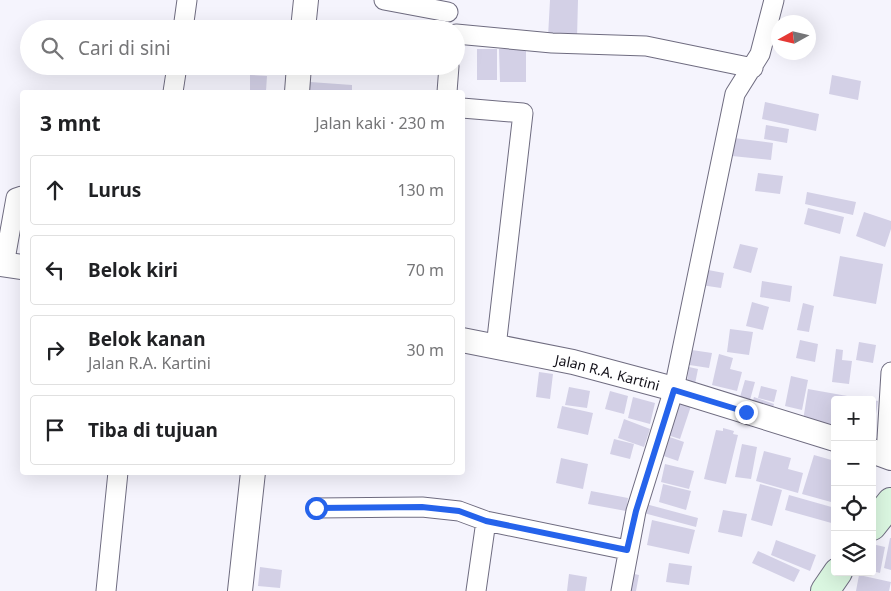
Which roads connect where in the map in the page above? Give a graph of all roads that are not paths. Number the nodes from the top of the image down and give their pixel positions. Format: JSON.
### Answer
{"nodes":[{"id":1,"x":187,"y":0,"type":"edge"},
{"id":2,"x":306,"y":0,"type":"edge"},
{"id":3,"x":384,"y":0,"type":"edge"},
{"id":4,"x":774,"y":0,"type":"edge"},
{"id":5,"x":449,"y":14,"type":"edge"},
{"id":6,"x":184,"y":20,"type":"edge"},
{"id":7,"x":304,"y":20,"type":"edge"},
{"id":8,"x":465,"y":35,"type":"edge"},
{"id":9,"x":753,"y":68,"type":"junction"},
{"id":10,"x":177,"y":75,"type":"edge"},
{"id":11,"x":298,"y":75,"type":"edge"},
{"id":12,"x":448,"y":75,"type":"edge"},
{"id":13,"x":174,"y":90,"type":"edge"},
{"id":14,"x":297,"y":90,"type":"edge"},
{"id":15,"x":447,"y":90,"type":"edge"},
{"id":16,"x":465,"y":108,"type":"edge"},
{"id":17,"x":20,"y":197,"type":"edge"},
{"id":18,"x":9,"y":266,"type":"edge"},
{"id":19,"x":465,"y":341,"type":"edge"},
{"id":20,"x":496,"y":347,"type":"junction"},
{"id":21,"x":891,"y":372,"type":"edge"},
{"id":22,"x":674,"y":390,"type":"junction"},
{"id":23,"x":831,"y":438,"type":"edge"},
{"id":24,"x":883,"y":455,"type":"edge"},
{"id":25,"x":118,"y":475,"type":"edge"},
{"id":26,"x":253,"y":475,"type":"edge"},
{"id":27,"x":891,"y":502,"type":"edge"},
{"id":28,"x":316,"y":508,"type":"dead end"},
{"id":29,"x":486,"y":521,"type":"junction"},
{"id":30,"x":876,"y":521,"type":"edge"},
{"id":31,"x":627,"y":550,"type":"junction"},
{"id":32,"x":835,"y":576,"type":"edge"},
{"id":33,"x":106,"y":591,"type":"edge"},
{"id":34,"x":240,"y":591,"type":"edge"},
{"id":35,"x":476,"y":591,"type":"edge"},
{"id":36,"x":621,"y":591,"type":"edge"},
{"id":37,"x":825,"y":591,"type":"edge"}],
"edges":[{"from":1,"to":6,"type":"street"},
{"from":2,"to":7,"type":"street"},
{"from":3,"to":5,"type":"street"},
{"from":4,"to":9,"type":"street"},
{"from":8,"to":9,"type":"street"},
{"from":9,"to":22,"type":"street"},
{"from":10,"to":13,"type":"street"},
{"from":11,"to":14,"type":"street"},
{"from":12,"to":15,"type":"street"},
{"from":16,"to":20,"type":"street"},
{"from":17,"to":18,"type":"street"},
{"from":19,"to":20,"type":"street","name":"Jalan R.A. Kartini"},
{"from":20,"to":22,"type":"street","name":"Jalan R.A. Kartini"},
{"from":21,"to":24,"type":"street"},
{"from":22,"to":23,"type":"street","name":"Jalan R.A. Kartini"},
{"from":22,"to":31,"type":"street"},
{"from":25,"to":33,"type":"street"},
{"from":26,"to":34,"type":"street"},
{"from":27,"to":30,"type":"main road"},
{"from":28,"to":29,"type":"street"},
{"from":29,"to":31,"type":"street"},
{"from":29,"to":35,"type":"street"},
{"from":31,"to":36,"type":"street"},
{"from":32,"to":37,"type":"main road"}]}
